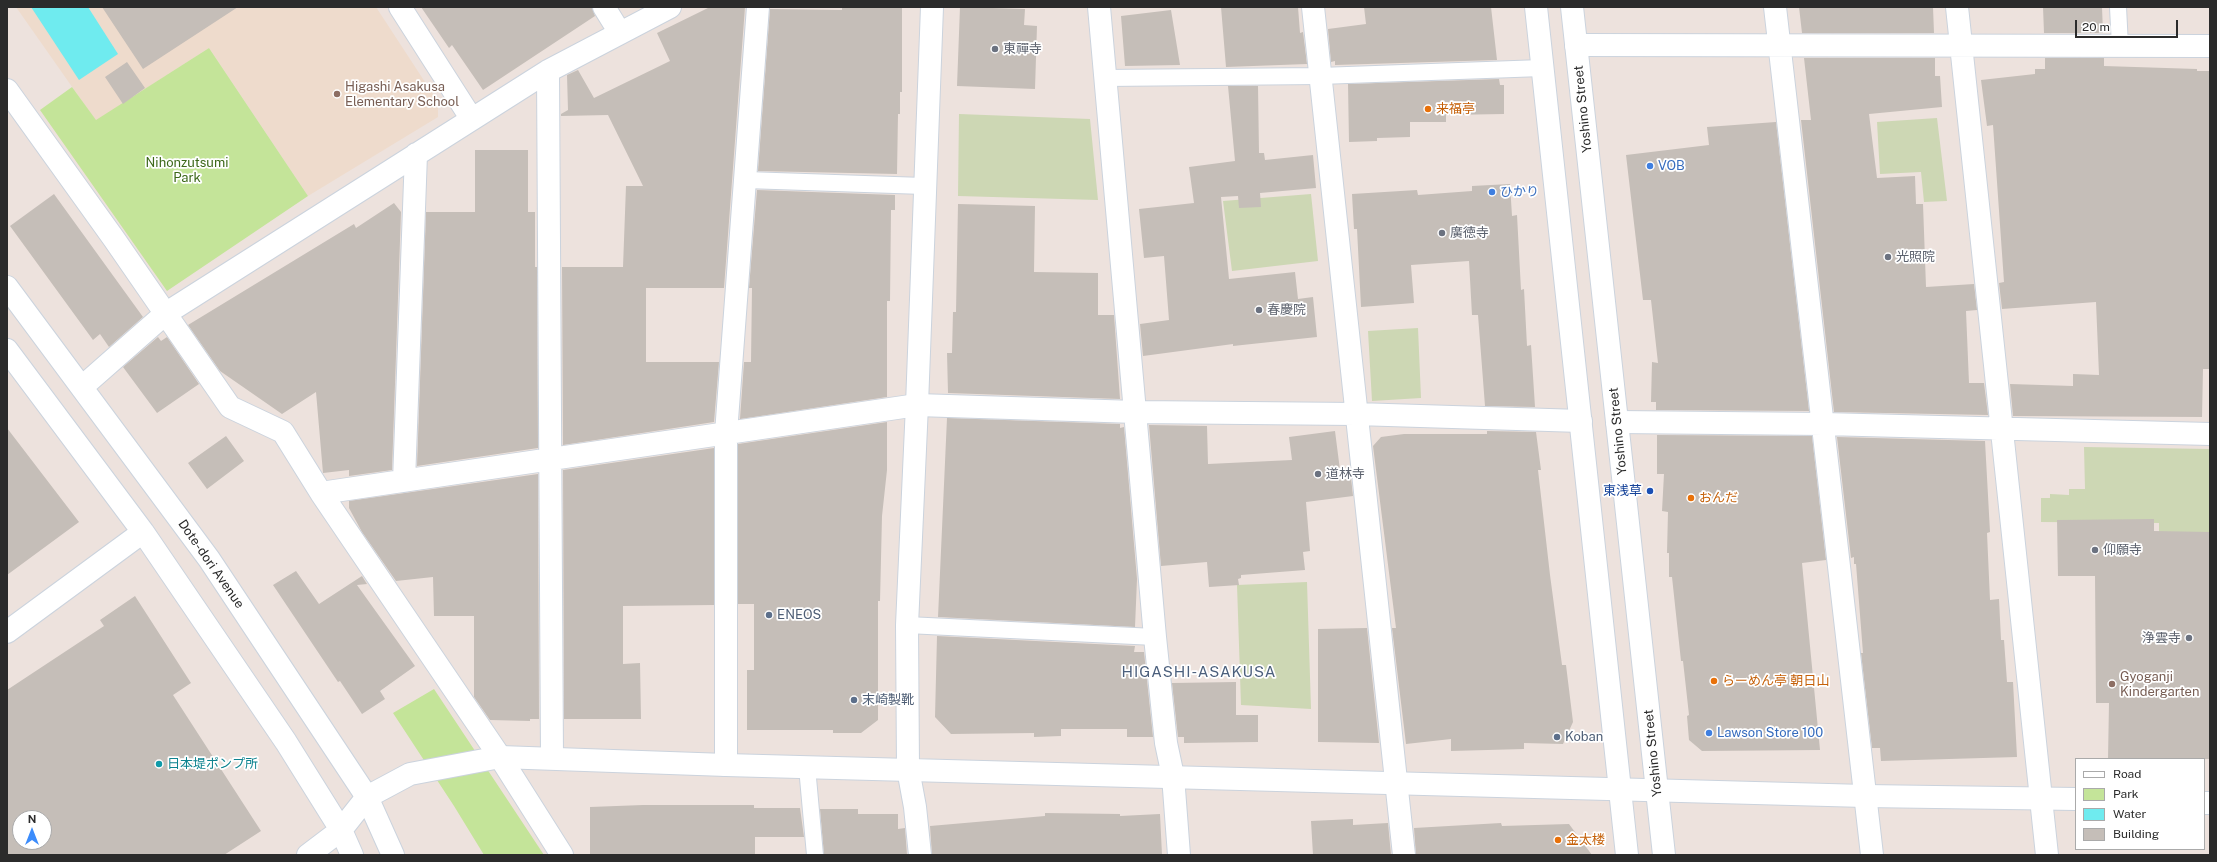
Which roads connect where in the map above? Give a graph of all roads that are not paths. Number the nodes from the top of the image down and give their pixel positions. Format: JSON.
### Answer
{"nodes":[{"id":1,"x":400,"y":7,"type":"edge"},
{"id":2,"x":604,"y":7,"type":"edge"},
{"id":3,"x":670,"y":7,"type":"edge"},
{"id":4,"x":758,"y":7,"type":"edge"},
{"id":5,"x":932,"y":7,"type":"edge"},
{"id":6,"x":1099,"y":7,"type":"edge"},
{"id":7,"x":1313,"y":7,"type":"edge"},
{"id":8,"x":1536,"y":7,"type":"edge"},
{"id":9,"x":1572,"y":7,"type":"edge"},
{"id":10,"x":1775,"y":7,"type":"edge"},
{"id":11,"x":1957,"y":7,"type":"edge"},
{"id":12,"x":2118,"y":7,"type":"edge"},
{"id":13,"x":620,"y":33,"type":"junction"},
{"id":14,"x":1576,"y":45,"type":"junction"},
{"id":15,"x":1779,"y":45,"type":"junction"},
{"id":16,"x":2120,"y":46,"type":"junction"},
{"id":17,"x":2210,"y":46,"type":"edge"},
{"id":18,"x":1962,"y":47,"type":"junction"},
{"id":19,"x":1542,"y":68,"type":"junction"},
{"id":20,"x":548,"y":71,"type":"junction"},
{"id":21,"x":1320,"y":76,"type":"junction"},
{"id":22,"x":1104,"y":78,"type":"junction"},
{"id":23,"x":7,"y":90,"type":"edge"},
{"id":24,"x":471,"y":118,"type":"junction"},
{"id":25,"x":416,"y":154,"type":"junction"},
{"id":26,"x":746,"y":180,"type":"junction"},
{"id":27,"x":924,"y":186,"type":"junction"},
{"id":28,"x":7,"y":287,"type":"edge"},
{"id":29,"x":165,"y":314,"type":"junction"},
{"id":30,"x":7,"y":350,"type":"edge"},
{"id":31,"x":82,"y":387,"type":"junction"},
{"id":32,"x":917,"y":405,"type":"junction"},
{"id":33,"x":1136,"y":412,"type":"junction"},
{"id":34,"x":1356,"y":414,"type":"junction"},
{"id":35,"x":1580,"y":421,"type":"junction"},
{"id":36,"x":1617,"y":422,"type":"junction"},
{"id":37,"x":1824,"y":424,"type":"junction"},
{"id":38,"x":2002,"y":429,"type":"junction"},
{"id":39,"x":726,"y":433,"type":"junction"},
{"id":40,"x":2210,"y":434,"type":"edge"},
{"id":41,"x":549,"y":459,"type":"junction"},
{"id":42,"x":404,"y":480,"type":"junction"},
{"id":43,"x":321,"y":493,"type":"junction"},
{"id":44,"x":143,"y":532,"type":"junction"},
{"id":45,"x":906,"y":625,"type":"junction"},
{"id":46,"x":7,"y":632,"type":"edge"},
{"id":47,"x":1155,"y":637,"type":"junction"},
{"id":48,"x":500,"y":757,"type":"junction"},
{"id":49,"x":552,"y":758,"type":"junction"},
{"id":50,"x":726,"y":765,"type":"junction"},
{"id":51,"x":808,"y":767,"type":"junction"},
{"id":52,"x":908,"y":769,"type":"junction"},
{"id":53,"x":1173,"y":776,"type":"junction"},
{"id":54,"x":1396,"y":783,"type":"junction"},
{"id":55,"x":1620,"y":789,"type":"junction"},
{"id":56,"x":1657,"y":790,"type":"junction"},
{"id":57,"x":367,"y":796,"type":"junction"},
{"id":58,"x":1865,"y":796,"type":"junction"},
{"id":59,"x":2042,"y":798,"type":"junction"},
{"id":60,"x":2075,"y":799,"type":"edge"},
{"id":61,"x":341,"y":830,"type":"junction"},
{"id":62,"x":308,"y":855,"type":"edge"},
{"id":63,"x":352,"y":855,"type":"edge"},
{"id":64,"x":393,"y":855,"type":"edge"},
{"id":65,"x":562,"y":855,"type":"edge"},
{"id":66,"x":815,"y":855,"type":"edge"},
{"id":67,"x":920,"y":855,"type":"edge"},
{"id":68,"x":1179,"y":855,"type":"edge"},
{"id":69,"x":1404,"y":855,"type":"edge"},
{"id":70,"x":1627,"y":855,"type":"edge"},
{"id":71,"x":1664,"y":855,"type":"edge"},
{"id":72,"x":1872,"y":855,"type":"edge"},
{"id":73,"x":2047,"y":855,"type":"edge"}],
"edges":[{"from":1,"to":24,"type":"street"},
{"from":2,"to":13,"type":"street"},
{"from":3,"to":13,"type":"street"},
{"from":4,"to":26,"type":"street"},
{"from":5,"to":27,"type":"street"},
{"from":6,"to":22,"type":"street"},
{"from":7,"to":21,"type":"street"},
{"from":8,"to":19,"type":"street"},
{"from":9,"to":14,"type":"street","name":"Yoshino Street"},
{"from":10,"to":15,"type":"street"},
{"from":11,"to":18,"type":"street"},
{"from":12,"to":16,"type":"lane"},
{"from":13,"to":20,"type":"street"},
{"from":14,"to":15,"type":"street"},
{"from":14,"to":36,"type":"street","name":"Yoshino Street"},
{"from":15,"to":18,"type":"street"},
{"from":15,"to":37,"type":"street"},
{"from":16,"to":17,"type":"street"},
{"from":16,"to":18,"type":"street"},
{"from":18,"to":38,"type":"street"},
{"from":19,"to":21,"type":"lane"},
{"from":19,"to":35,"type":"street"},
{"from":20,"to":24,"type":"street"},
{"from":20,"to":41,"type":"street"},
{"from":21,"to":22,"type":"lane"},
{"from":21,"to":34,"type":"street"},
{"from":22,"to":33,"type":"street"},
{"from":23,"to":29,"type":"street"},
{"from":24,"to":25,"type":"street"},
{"from":25,"to":29,"type":"street"},
{"from":25,"to":42,"type":"street"},
{"from":26,"to":27,"type":"lane"},
{"from":26,"to":39,"type":"street"},
{"from":27,"to":32,"type":"street"},
{"from":28,"to":31,"type":"street","name":"Dote-dori Avenue"},
{"from":29,"to":31,"type":"street"},
{"from":29,"to":43,"type":"street"},
{"from":30,"to":44,"type":"street"},
{"from":31,"to":57,"type":"street","name":"Dote-dori Avenue"},
{"from":32,"to":33,"type":"street"},
{"from":32,"to":39,"type":"street"},
{"from":32,"to":45,"type":"street"},
{"from":33,"to":34,"type":"street"},
{"from":33,"to":47,"type":"street"},
{"from":34,"to":35,"type":"street"},
{"from":34,"to":54,"type":"street"},
{"from":35,"to":55,"type":"street"},
{"from":36,"to":37,"type":"street"},
{"from":36,"to":56,"type":"street","name":"Yoshino Street"},
{"from":37,"to":38,"type":"street"},
{"from":37,"to":58,"type":"street"},
{"from":38,"to":40,"type":"street"},
{"from":38,"to":59,"type":"street"},
{"from":39,"to":41,"type":"street"},
{"from":39,"to":50,"type":"street"},
{"from":41,"to":42,"type":"street"},
{"from":41,"to":49,"type":"street"},
{"from":42,"to":43,"type":"street"},
{"from":43,"to":48,"type":"street"},
{"from":44,"to":46,"type":"street"},
{"from":44,"to":61,"type":"street"},
{"from":45,"to":47,"type":"lane"},
{"from":45,"to":52,"type":"street"},
{"from":47,"to":53,"type":"street"},
{"from":48,"to":49,"type":"street"},
{"from":48,"to":57,"type":"street"},
{"from":48,"to":65,"type":"street"},
{"from":49,"to":50,"type":"street"},
{"from":50,"to":51,"type":"street"},
{"from":51,"to":52,"type":"street"},
{"from":51,"to":66,"type":"lane"},
{"from":52,"to":53,"type":"street"},
{"from":52,"to":67,"type":"street"},
{"from":53,"to":54,"type":"street"},
{"from":53,"to":68,"type":"street"},
{"from":54,"to":55,"type":"street"},
{"from":54,"to":69,"type":"street"},
{"from":55,"to":56,"type":"street"},
{"from":55,"to":70,"type":"street"},
{"from":56,"to":58,"type":"street"},
{"from":56,"to":71,"type":"street","name":"Yoshino Street"},
{"from":57,"to":61,"type":"street"},
{"from":57,"to":64,"type":"street","name":"Dote-dori Avenue"},
{"from":58,"to":59,"type":"street"},
{"from":58,"to":72,"type":"street"},
{"from":59,"to":60,"type":"street"},
{"from":59,"to":73,"type":"street"},
{"from":61,"to":62,"type":"street"},
{"from":61,"to":63,"type":"street"}]}
